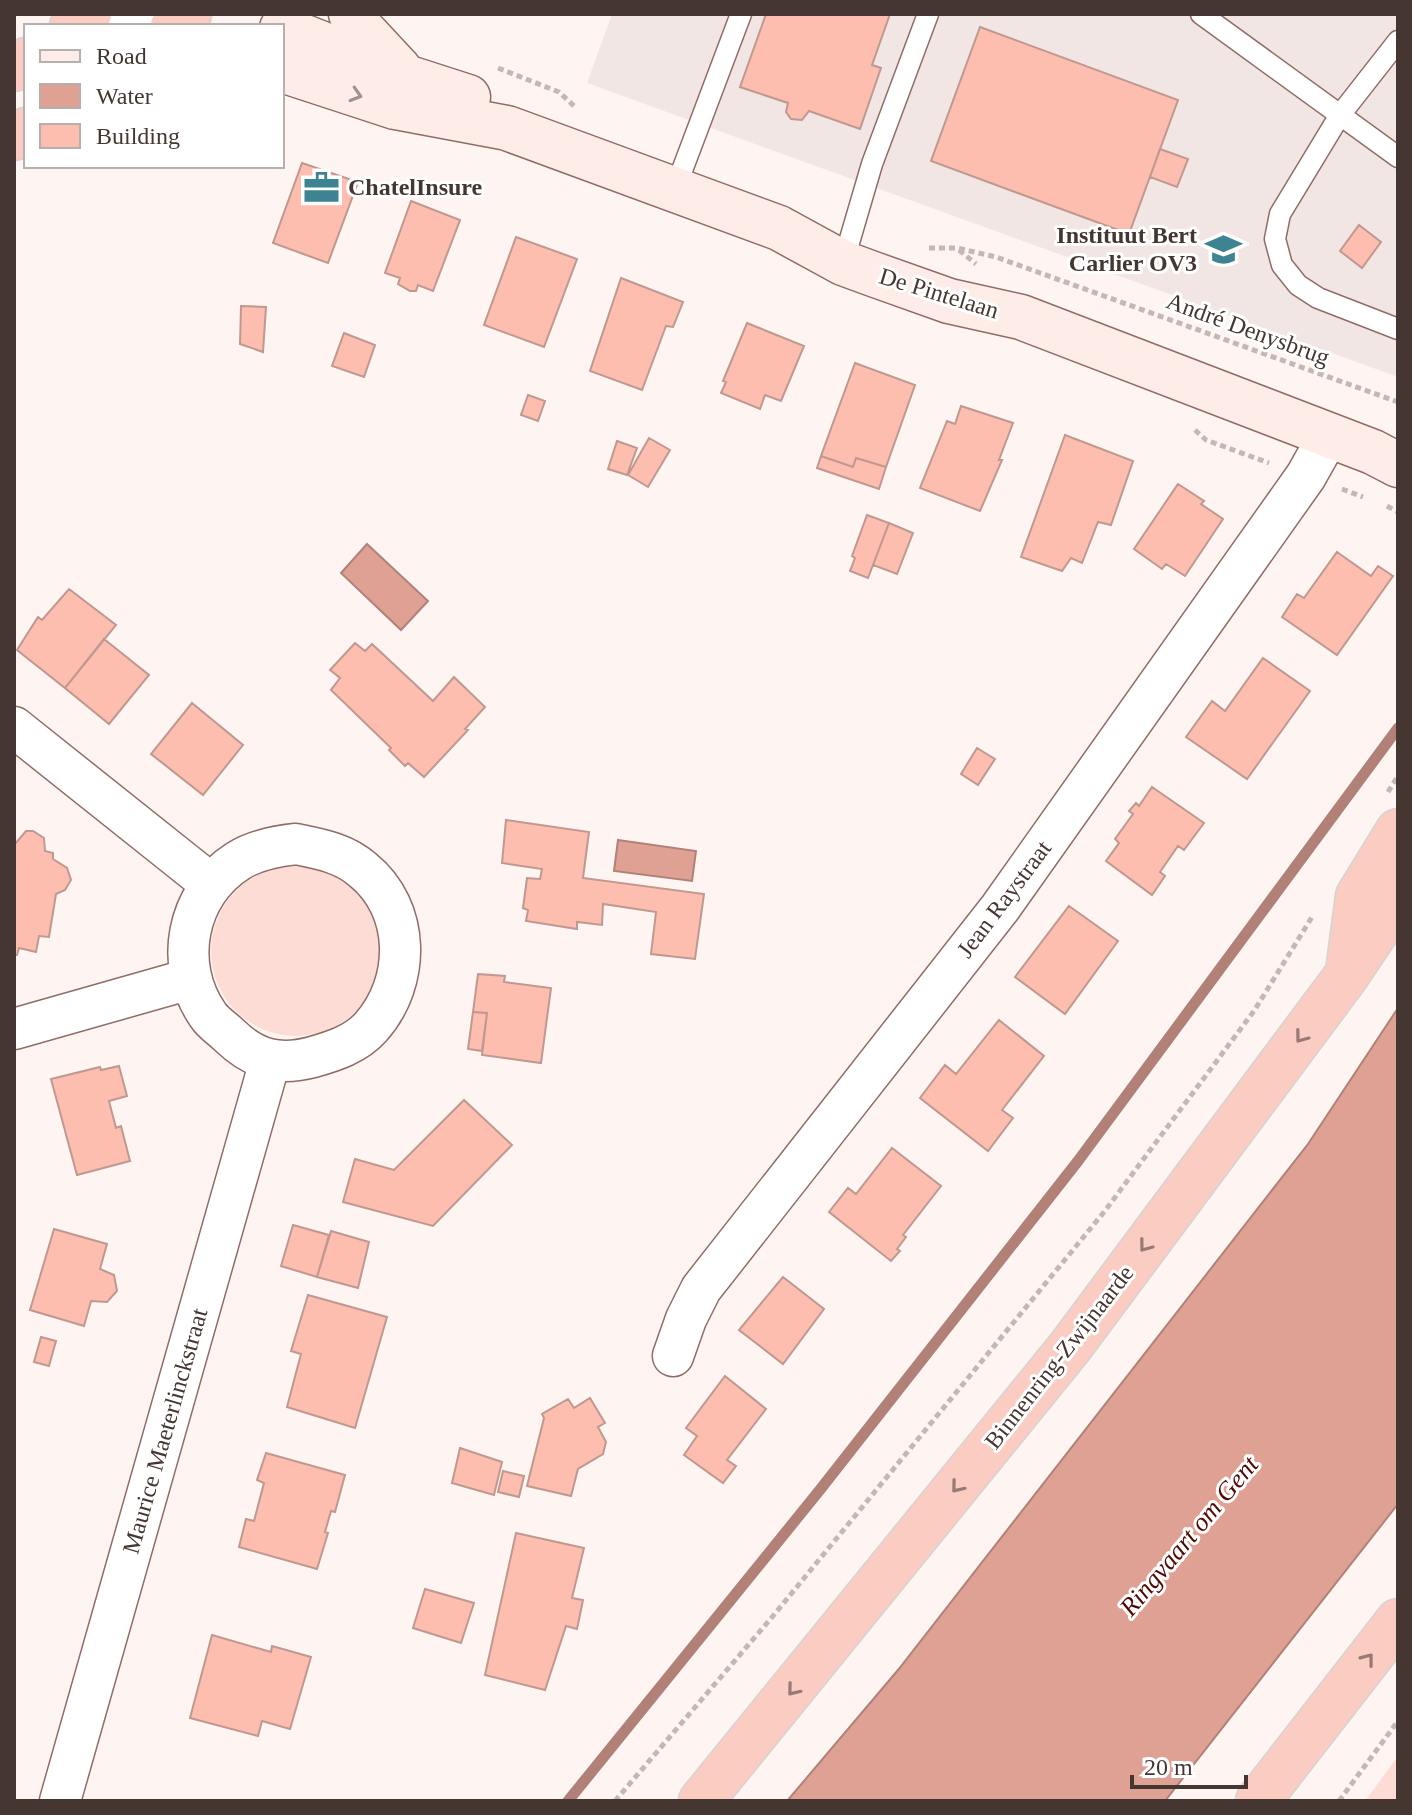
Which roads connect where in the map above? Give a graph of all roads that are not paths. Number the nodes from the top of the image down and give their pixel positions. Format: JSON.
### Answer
{"nodes":[{"id":1,"x":115,"y":14,"type":"edge"},
{"id":2,"x":248,"y":14,"type":"edge"},
{"id":3,"x":351,"y":14,"type":"edge"},
{"id":4,"x":741,"y":14,"type":"edge"},
{"id":5,"x":928,"y":14,"type":"edge"},
{"id":6,"x":1201,"y":14,"type":"edge"},
{"id":7,"x":147,"y":24,"type":"edge"},
{"id":8,"x":273,"y":24,"type":"edge"},
{"id":9,"x":284,"y":29,"type":"edge"},
{"id":10,"x":1398,"y":41,"type":"edge"},
{"id":11,"x":284,"y":71,"type":"edge"},
{"id":12,"x":406,"y":77,"type":"junction"},
{"id":13,"x":1340,"y":115,"type":"junction"},
{"id":14,"x":507,"y":128,"type":"junction"},
{"id":15,"x":1398,"y":157,"type":"edge"},
{"id":16,"x":675,"y":189,"type":"junction"},
{"id":17,"x":843,"y":263,"type":"junction"},
{"id":18,"x":1398,"y":329,"type":"edge"},
{"id":19,"x":1329,"y":435,"type":"junction"},
{"id":20,"x":1390,"y":458,"type":"edge"},
{"id":21,"x":14,"y":727,"type":"edge"},
{"id":22,"x":1390,"y":816,"type":"edge"},
{"id":23,"x":211,"y":884,"type":"junction"},
{"id":24,"x":1398,"y":899,"type":"edge"},
{"id":25,"x":1347,"y":975,"type":"junction"},
{"id":26,"x":190,"y":979,"type":"junction"},
{"id":27,"x":14,"y":1029,"type":"edge"},
{"id":28,"x":270,"y":1061,"type":"junction"},
{"id":29,"x":673,"y":1356,"type":"dead end"},
{"id":30,"x":1398,"y":1621,"type":"edge"},
{"id":31,"x":60,"y":1801,"type":"edge"},
{"id":32,"x":701,"y":1801,"type":"edge"},
{"id":33,"x":1258,"y":1801,"type":"edge"}],
"edges":[{"from":1,"to":7,"type":"street"},
{"from":2,"to":8,"type":"main road","name":"De Pintelaan"},
{"from":3,"to":12,"type":"main road","name":"De Pintelaan"},
{"from":4,"to":16,"type":"lane"},
{"from":5,"to":17,"type":"lane"},
{"from":6,"to":13,"type":"lane"},
{"from":9,"to":12,"type":"main road","name":"De Pintelaan"},
{"from":10,"to":13,"type":"lane"},
{"from":11,"to":14,"type":"main road","name":"De Pintelaan","one_way":true},
{"from":12,"to":14,"type":"main road","name":"De Pintelaan"},
{"from":13,"to":15,"type":"lane"},
{"from":13,"to":18,"type":"lane"},
{"from":14,"to":16,"type":"main road","name":"De Pintelaan"},
{"from":16,"to":17,"type":"main road","name":"De Pintelaan"},
{"from":17,"to":19,"type":"main road","name":"De Pintelaan"},
{"from":19,"to":20,"type":"main road","name":"De Pintelaan"},
{"from":19,"to":29,"type":"street","name":"Jean Raystraat"},
{"from":21,"to":23,"type":"street"},
{"from":22,"to":25,"type":"highway"},
{"from":23,"to":26,"type":"street"},
{"from":23,"to":28,"type":"street"},
{"from":24,"to":25,"type":"highway","name":"Binnenring-Zwijnaarde"},
{"from":25,"to":32,"type":"highway","name":"Binnenring-Zwijnaarde","one_way":true},
{"from":26,"to":27,"type":"street"},
{"from":26,"to":28,"type":"street"},
{"from":28,"to":31,"type":"street","name":"Maurice Maeterlinckstraat"},
{"from":33,"to":30,"type":"highway","one_way":true}]}
